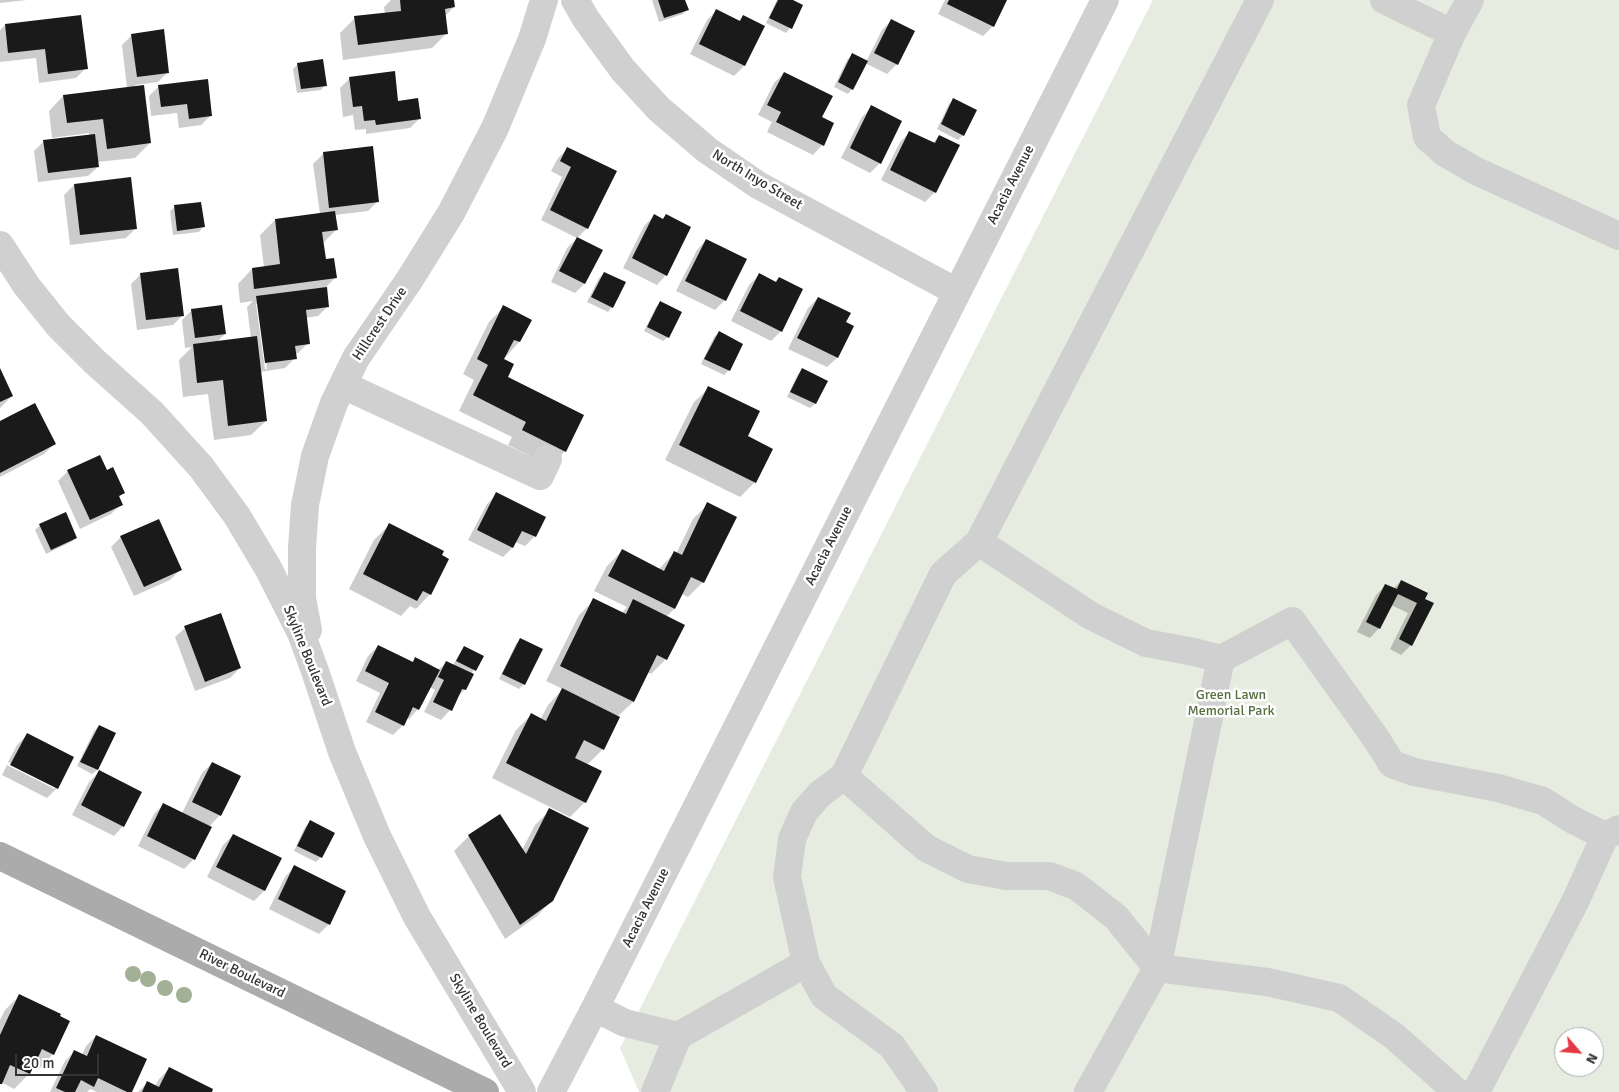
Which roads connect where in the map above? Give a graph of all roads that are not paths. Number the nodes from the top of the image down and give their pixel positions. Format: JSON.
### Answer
{"nodes":[{"id":1,"x":544,"y":0,"type":"edge"},
{"id":2,"x":575,"y":0,"type":"edge"},
{"id":3,"x":1105,"y":0,"type":"edge"},
{"id":4,"x":1260,"y":0,"type":"edge"},
{"id":5,"x":1384,"y":0,"type":"edge"},
{"id":6,"x":1470,"y":0,"type":"edge"},
{"id":7,"x":1452,"y":33,"type":"junction"},
{"id":8,"x":1619,"y":236,"type":"edge"},
{"id":9,"x":0,"y":245,"type":"edge"},
{"id":10,"x":957,"y":292,"type":"junction"},
{"id":11,"x":343,"y":385,"type":"junction"},
{"id":12,"x":548,"y":459,"type":"dead end"},
{"id":13,"x":978,"y":542,"type":"junction"},
{"id":14,"x":1221,"y":659,"type":"junction"},
{"id":15,"x":315,"y":671,"type":"junction"},
{"id":16,"x":844,"y":776,"type":"junction"},
{"id":17,"x":1612,"y":833,"type":"edge"},
{"id":18,"x":0,"y":856,"type":"edge"},
{"id":19,"x":806,"y":963,"type":"junction"},
{"id":20,"x":1157,"y":968,"type":"junction"},
{"id":21,"x":595,"y":1008,"type":"junction"},
{"id":22,"x":678,"y":1036,"type":"junction"},
{"id":23,"x":485,"y":1092,"type":"edge"},
{"id":24,"x":522,"y":1092,"type":"edge"},
{"id":25,"x":551,"y":1092,"type":"edge"},
{"id":26,"x":655,"y":1092,"type":"edge"},
{"id":27,"x":924,"y":1092,"type":"edge"},
{"id":28,"x":1088,"y":1092,"type":"edge"},
{"id":29,"x":1457,"y":1092,"type":"edge"},
{"id":30,"x":1476,"y":1092,"type":"edge"}],
"edges":[{"from":1,"to":11,"type":"street","name":"Hillcrest Drive"},
{"from":2,"to":10,"type":"street","name":"North Inyo Street"},
{"from":3,"to":10,"type":"street","name":"Acacia Avenue"},
{"from":4,"to":13,"type":"street"},
{"from":5,"to":7,"type":"street"},
{"from":6,"to":7,"type":"street"},
{"from":7,"to":8,"type":"street"},
{"from":9,"to":15,"type":"street","name":"Skyline Boulevard"},
{"from":10,"to":21,"type":"street","name":"Acacia Avenue"},
{"from":11,"to":12,"type":"street"},
{"from":11,"to":15,"type":"street","name":"Hillcrest Drive"},
{"from":13,"to":14,"type":"street"},
{"from":13,"to":16,"type":"street"},
{"from":14,"to":17,"type":"street"},
{"from":14,"to":20,"type":"street"},
{"from":15,"to":24,"type":"street","name":"Skyline Boulevard"},
{"from":16,"to":19,"type":"street"},
{"from":16,"to":20,"type":"street"},
{"from":17,"to":30,"type":"street"},
{"from":18,"to":23,"type":"main road","name":"River Boulevard"},
{"from":19,"to":22,"type":"street"},
{"from":19,"to":27,"type":"street"},
{"from":20,"to":28,"type":"street"},
{"from":20,"to":29,"type":"street"},
{"from":21,"to":22,"type":"street"},
{"from":21,"to":25,"type":"street","name":"Acacia Avenue"},
{"from":22,"to":26,"type":"street"}]}
